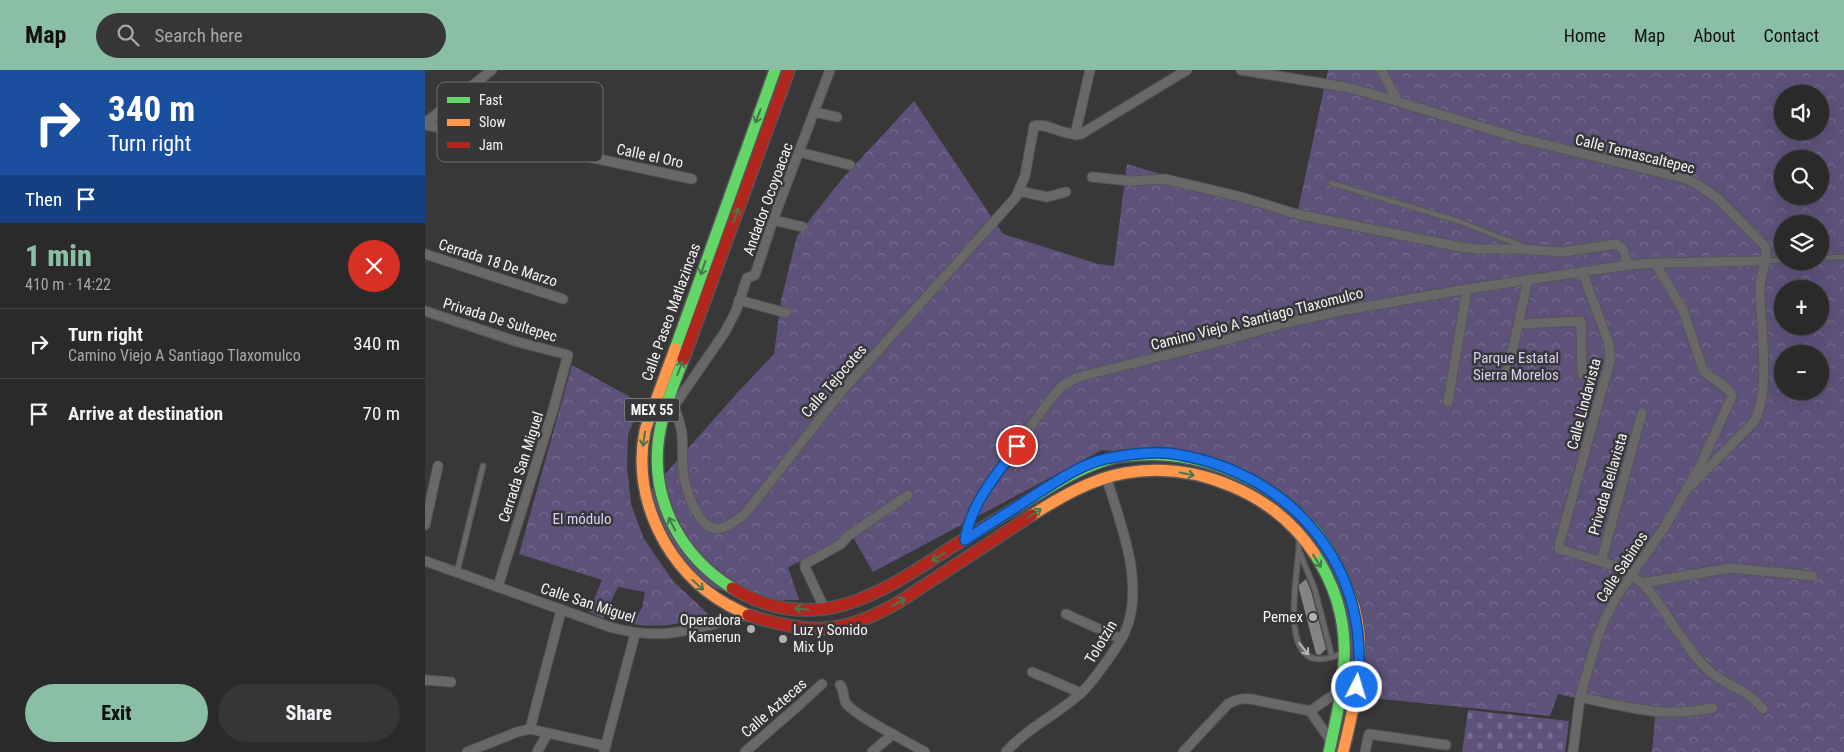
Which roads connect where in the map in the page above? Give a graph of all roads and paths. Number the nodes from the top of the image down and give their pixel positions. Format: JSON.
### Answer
{"nodes":[{"id":1,"x":492,"y":70,"type":"edge"},
{"id":2,"x":775,"y":70,"type":"edge"},
{"id":3,"x":789,"y":70,"type":"edge"},
{"id":4,"x":830,"y":70,"type":"edge"},
{"id":5,"x":1090,"y":70,"type":"edge"},
{"id":6,"x":1187,"y":70,"type":"edge"},
{"id":7,"x":1241,"y":70,"type":"edge"},
{"id":8,"x":1381,"y":70,"type":"edge"},
{"id":9,"x":1287,"y":73,"type":"edge"},
{"id":10,"x":478,"y":82,"type":"edge"},
{"id":11,"x":1397,"y":101,"type":"junction"},
{"id":12,"x":814,"y":112,"type":"junction"},
{"id":13,"x":437,"y":115,"type":"edge"},
{"id":14,"x":837,"y":117,"type":"dead end"},
{"id":15,"x":425,"y":124,"type":"edge"},
{"id":16,"x":1075,"y":135,"type":"junction"},
{"id":17,"x":799,"y":152,"type":"junction"},
{"id":18,"x":603,"y":160,"type":"edge"},
{"id":19,"x":850,"y":165,"type":"dead end"},
{"id":20,"x":1092,"y":177,"type":"dead end"},
{"id":21,"x":692,"y":179,"type":"dead end"},
{"id":22,"x":1331,"y":183,"type":"dead end"},
{"id":23,"x":1019,"y":191,"type":"junction"},
{"id":24,"x":1066,"y":192,"type":"dead end"},
{"id":25,"x":773,"y":220,"type":"junction"},
{"id":26,"x":803,"y":227,"type":"dead end"},
{"id":27,"x":1531,"y":250,"type":"junction"},
{"id":28,"x":425,"y":254,"type":"edge"},
{"id":29,"x":1844,"y":257,"type":"edge"},
{"id":30,"x":1829,"y":258,"type":"edge"},
{"id":31,"x":1774,"y":260,"type":"edge"},
{"id":32,"x":1765,"y":261,"type":"junction"},
{"id":33,"x":1655,"y":263,"type":"junction"},
{"id":34,"x":1629,"y":266,"type":"junction"},
{"id":35,"x":1582,"y":271,"type":"junction"},
{"id":36,"x":1528,"y":280,"type":"junction"},
{"id":37,"x":1467,"y":289,"type":"junction"},
{"id":38,"x":563,"y":299,"type":"dead end"},
{"id":39,"x":739,"y":300,"type":"junction"},
{"id":40,"x":425,"y":311,"type":"edge"},
{"id":41,"x":786,"y":313,"type":"dead end"},
{"id":42,"x":1519,"y":324,"type":"junction"},
{"id":43,"x":567,"y":355,"type":"joint"},
{"id":44,"x":1508,"y":371,"type":"dead end"},
{"id":45,"x":1583,"y":374,"type":"dead end"},
{"id":46,"x":1447,"y":402,"type":"dead end"},
{"id":47,"x":671,"y":405,"type":"junction"},
{"id":48,"x":1642,"y":413,"type":"dead end"},
{"id":49,"x":438,"y":466,"type":"dead end"},
{"id":50,"x":483,"y":466,"type":"dead end"},
{"id":51,"x":1106,"y":476,"type":"junction"},
{"id":52,"x":1687,"y":489,"type":"junction"},
{"id":53,"x":908,"y":495,"type":"dead end"},
{"id":54,"x":425,"y":525,"type":"edge"},
{"id":55,"x":1299,"y":533,"type":"junction"},
{"id":56,"x":965,"y":540,"type":"junction"},
{"id":57,"x":1299,"y":551,"type":"junction"},
{"id":58,"x":964,"y":558,"type":"junction"},
{"id":59,"x":425,"y":561,"type":"edge"},
{"id":60,"x":1601,"y":562,"type":"junction"},
{"id":61,"x":457,"y":572,"type":"junction"},
{"id":62,"x":1631,"y":574,"type":"junction"},
{"id":63,"x":1813,"y":576,"type":"dead end"},
{"id":64,"x":1642,"y":584,"type":"junction"},
{"id":65,"x":498,"y":586,"type":"junction"},
{"id":66,"x":561,"y":610,"type":"junction"},
{"id":67,"x":825,"y":610,"type":"junction"},
{"id":68,"x":1066,"y":614,"type":"dead end"},
{"id":69,"x":747,"y":615,"type":"junction"},
{"id":70,"x":635,"y":634,"type":"junction"},
{"id":71,"x":1121,"y":639,"type":"junction"},
{"id":72,"x":1345,"y":653,"type":"junction"},
{"id":73,"x":1332,"y":657,"type":"junction"},
{"id":74,"x":1032,"y":672,"type":"dead end"},
{"id":75,"x":425,"y":680,"type":"edge"},
{"id":76,"x":451,"y":682,"type":"dead end"},
{"id":77,"x":822,"y":684,"type":"dead end"},
{"id":78,"x":840,"y":684,"type":"dead end"},
{"id":79,"x":1342,"y":689,"type":"junction"},
{"id":80,"x":1081,"y":694,"type":"junction"},
{"id":81,"x":1580,"y":697,"type":"junction"},
{"id":82,"x":1713,"y":708,"type":"dead end"},
{"id":83,"x":1763,"y":710,"type":"dead end"},
{"id":84,"x":1310,"y":711,"type":"junction"},
{"id":85,"x":530,"y":729,"type":"junction"},
{"id":86,"x":548,"y":733,"type":"junction"},
{"id":87,"x":893,"y":734,"type":"junction"},
{"id":88,"x":1446,"y":745,"type":"dead end"},
{"id":89,"x":1330,"y":747,"type":"edge"},
{"id":90,"x":605,"y":749,"type":"edge"},
{"id":91,"x":467,"y":752,"type":"edge"},
{"id":92,"x":537,"y":752,"type":"edge"},
{"id":93,"x":745,"y":752,"type":"edge"},
{"id":94,"x":872,"y":752,"type":"edge"},
{"id":95,"x":925,"y":752,"type":"edge"},
{"id":96,"x":1006,"y":752,"type":"edge"},
{"id":97,"x":1183,"y":752,"type":"edge"},
{"id":98,"x":1343,"y":752,"type":"edge"},
{"id":99,"x":1365,"y":752,"type":"edge"},
{"id":100,"x":1573,"y":752,"type":"edge"}],
"edges":[{"from":1,"to":10,"type":"street"},
{"from":2,"to":69,"type":"highway","name":"Calle Paseo Matlazincas","number":"MEX 55","one_way":true},
{"from":47,"to":3,"type":"highway","name":"Calle Paseo Matlazincas","number":"MEX 55","one_way":true},
{"from":4,"to":12,"type":"street","name":"Andador Ocoyoacac"},
{"from":5,"to":16,"type":"street"},
{"from":6,"to":16,"type":"street"},
{"from":7,"to":9,"type":"street","name":"Calle Temascaltepec"},
{"from":8,"to":11,"type":"street"},
{"from":9,"to":11,"type":"street","name":"Calle Temascaltepec"},
{"from":11,"to":32,"type":"street","name":"Calle Temascaltepec"},
{"from":12,"to":14,"type":"street"},
{"from":12,"to":17,"type":"street","name":"Andador Ocoyoacac"},
{"from":13,"to":15,"type":"street"},
{"from":16,"to":23,"type":"street","name":"Calle Tejocotes"},
{"from":17,"to":19,"type":"street"},
{"from":17,"to":25,"type":"street","name":"Andador Ocoyoacac"},
{"from":18,"to":21,"type":"street","name":"Calle el Oro"},
{"from":20,"to":27,"type":"street"},
{"from":22,"to":27,"type":"lane"},
{"from":23,"to":24,"type":"street"},
{"from":23,"to":47,"type":"street","name":"Calle Tejocotes"},
{"from":25,"to":26,"type":"street"},
{"from":25,"to":39,"type":"street","name":"Andador Ocoyoacac"},
{"from":27,"to":34,"type":"street"},
{"from":28,"to":38,"type":"street","name":"Cerrada 18 De Marzo"},
{"from":29,"to":30,"type":"lane"},
{"from":31,"to":32,"type":"lane","name":"Camino Viejo A Santiago Tlaxomulco"},
{"from":32,"to":33,"type":"street","name":"Camino Viejo A Santiago Tlaxomulco"},
{"from":32,"to":52,"type":"street","name":"Calle Temascaltepec"},
{"from":33,"to":34,"type":"street","name":"Camino Viejo A Santiago Tlaxomulco"},
{"from":33,"to":52,"type":"street"},
{"from":34,"to":35,"type":"street","name":"Camino Viejo A Santiago Tlaxomulco"},
{"from":35,"to":36,"type":"street","name":"Camino Viejo A Santiago Tlaxomulco"},
{"from":35,"to":60,"type":"street","name":"Calle Lindavista"},
{"from":36,"to":37,"type":"street","name":"Camino Viejo A Santiago Tlaxomulco"},
{"from":36,"to":42,"type":"street"},
{"from":37,"to":46,"type":"street"},
{"from":37,"to":56,"type":"street","name":"Camino Viejo A Santiago Tlaxomulco"},
{"from":39,"to":41,"type":"street"},
{"from":39,"to":47,"type":"street","name":"Andador Ocoyoacac"},
{"from":40,"to":43,"type":"street","name":"Privada De Sultepec"},
{"from":42,"to":44,"type":"street"},
{"from":42,"to":45,"type":"street"},
{"from":43,"to":65,"type":"street","name":"Cerrada San Miguel"},
{"from":67,"to":47,"type":"highway","name":"Calle Paseo Matlazincas","number":"MEX 55","one_way":true},
{"from":48,"to":60,"type":"street","name":"Privada Bellavista"},
{"from":49,"to":54,"type":"street"},
{"from":50,"to":61,"type":"lane"},
{"from":51,"to":55,"type":"highway","name":"Calle Paseo Matlazincas","number":"MEX 55","one_way":true},
{"from":58,"to":51,"type":"highway","name":"Calle Paseo Matlazincas","number":"MEX 55","one_way":true},
{"from":51,"to":71,"type":"street","name":"Tolotzin"},
{"from":52,"to":62,"type":"street","name":"Calle Sabinos"},
{"from":53,"to":67,"type":"street"},
{"from":55,"to":57,"type":"lane"},
{"from":55,"to":72,"type":"highway","name":"Calle Paseo Matlazincas","number":"MEX 55","one_way":true},
{"from":56,"to":58,"type":"street","name":"Camino Viejo A Santiago Tlaxomulco"},
{"from":56,"to":67,"type":"highway","name":"Calle Paseo Matlazincas","number":"MEX 55","one_way":true},
{"from":56,"to":98,"type":"highway","name":"Calle Paseo Matlazincas","number":"MEX 55"},
{"from":57,"to":73,"type":"lane"},
{"from":57,"to":73,"type":"lane","one_way":true},
{"from":69,"to":58,"type":"highway","name":"Calle Paseo Matlazincas","number":"MEX 55","one_way":true},
{"from":59,"to":61,"type":"street","name":"Calle San Miguel"},
{"from":60,"to":62,"type":"street"},
{"from":61,"to":65,"type":"street","name":"Calle San Miguel"},
{"from":62,"to":64,"type":"street"},
{"from":62,"to":81,"type":"street","name":"Calle Sabinos"},
{"from":63,"to":64,"type":"street"},
{"from":64,"to":83,"type":"street"},
{"from":65,"to":66,"type":"street","name":"Calle San Miguel"},
{"from":66,"to":70,"type":"street","name":"Calle San Miguel"},
{"from":66,"to":85,"type":"street"},
{"from":68,"to":71,"type":"street"},
{"from":69,"to":70,"type":"street","name":"Calle San Miguel"},
{"from":70,"to":90,"type":"street"},
{"from":71,"to":80,"type":"street","name":"Tolotzin"},
{"from":72,"to":73,"type":"lane"},
{"from":72,"to":79,"type":"highway","name":"Calle Paseo Matlazincas","number":"MEX 55"},
{"from":74,"to":80,"type":"street"},
{"from":75,"to":76,"type":"street"},
{"from":77,"to":93,"type":"street","name":"Calle Aztecas"},
{"from":78,"to":87,"type":"street"},
{"from":79,"to":84,"type":"street"},
{"from":79,"to":89,"type":"highway","name":"Calle Paseo Matlazincas","number":"MEX 55"},
{"from":80,"to":96,"type":"street","name":"Tolotzin"},
{"from":81,"to":82,"type":"street"},
{"from":81,"to":100,"type":"street","name":"Calle Sabinos"},
{"from":84,"to":89,"type":"street"},
{"from":84,"to":97,"type":"street"},
{"from":85,"to":86,"type":"street"},
{"from":85,"to":91,"type":"street"},
{"from":86,"to":90,"type":"street"},
{"from":86,"to":92,"type":"street"},
{"from":87,"to":94,"type":"street"},
{"from":87,"to":95,"type":"street"},
{"from":88,"to":99,"type":"street"}]}
